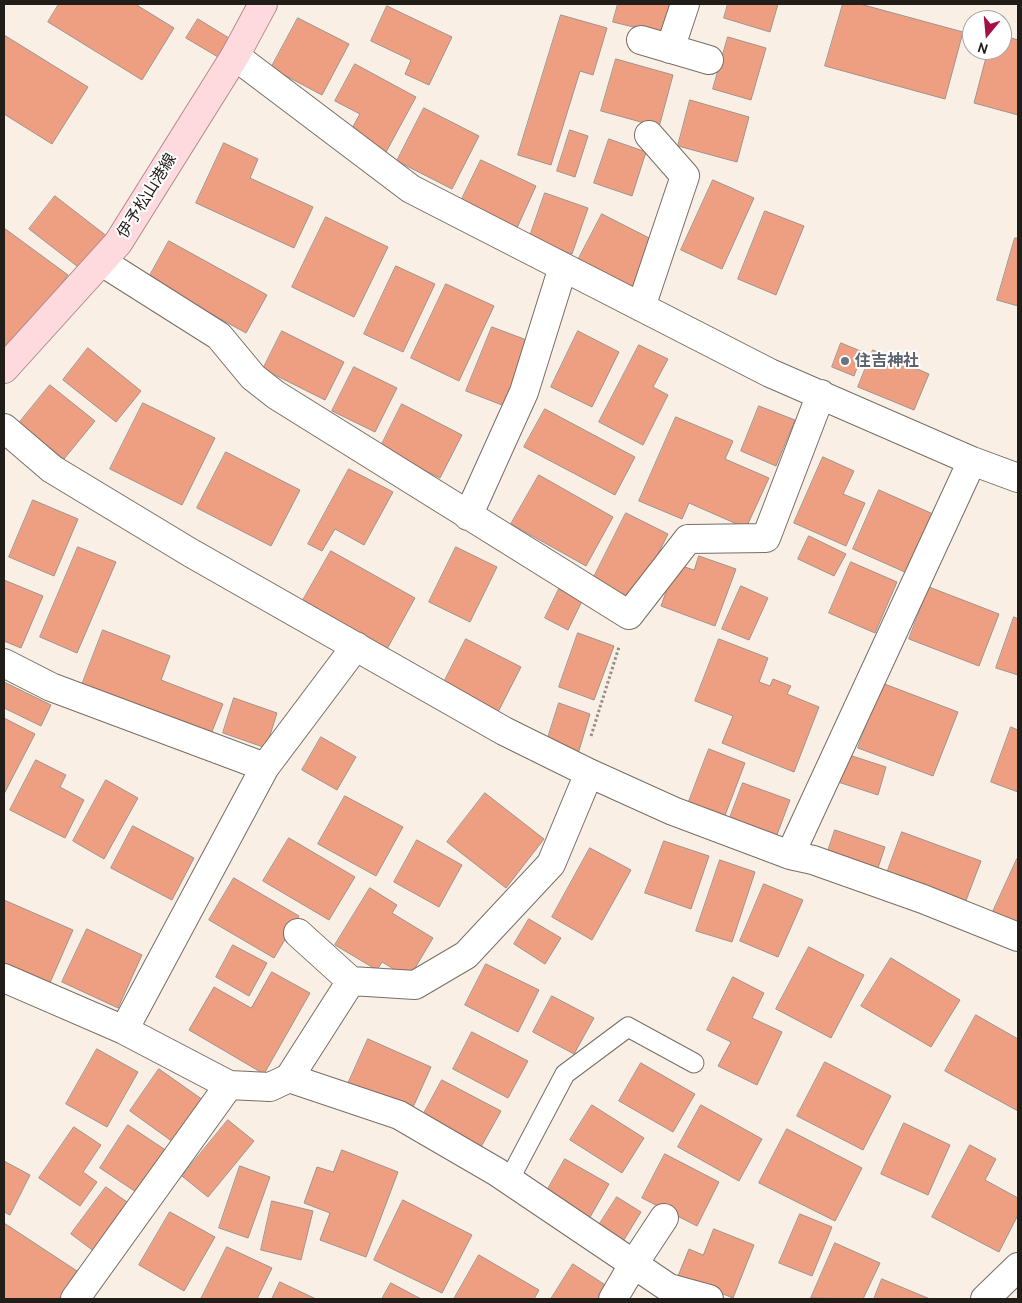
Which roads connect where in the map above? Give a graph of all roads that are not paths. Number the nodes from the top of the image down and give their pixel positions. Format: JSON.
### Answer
{"nodes":[{"id":1,"x":263,"y":4,"type":"edge"},
{"id":2,"x":685,"y":4,"type":"edge"},
{"id":3,"x":641,"y":40,"type":"dead end"},
{"id":4,"x":670,"y":49,"type":"junction"},
{"id":5,"x":235,"y":56,"type":"junction"},
{"id":6,"x":709,"y":60,"type":"dead end"},
{"id":7,"x":649,"y":135,"type":"dead end"},
{"id":8,"x":102,"y":262,"type":"junction"},
{"id":9,"x":563,"y":267,"type":"junction"},
{"id":10,"x":641,"y":307,"type":"junction"},
{"id":11,"x":4,"y":369,"type":"edge"},
{"id":12,"x":821,"y":394,"type":"junction"},
{"id":13,"x":4,"y":428,"type":"edge"},
{"id":14,"x":972,"y":461,"type":"junction"},
{"id":15,"x":1018,"y":478,"type":"edge"},
{"id":16,"x":468,"y":516,"type":"junction"},
{"id":17,"x":356,"y":646,"type":"junction"},
{"id":18,"x":4,"y":664,"type":"edge"},
{"id":19,"x":265,"y":767,"type":"junction"},
{"id":20,"x":585,"y":770,"type":"junction"},
{"id":21,"x":790,"y":855,"type":"junction"},
{"id":22,"x":298,"y":933,"type":"dead end"},
{"id":23,"x":1018,"y":937,"type":"edge"},
{"id":24,"x":4,"y":978,"type":"edge"},
{"id":25,"x":351,"y":981,"type":"junction"},
{"id":26,"x":124,"y":1030,"type":"junction"},
{"id":27,"x":694,"y":1063,"type":"dead end"},
{"id":28,"x":289,"y":1078,"type":"junction"},
{"id":29,"x":229,"y":1085,"type":"junction"},
{"id":30,"x":509,"y":1180,"type":"junction"},
{"id":31,"x":664,"y":1218,"type":"dead end"},
{"id":32,"x":633,"y":1264,"type":"junction"},
{"id":33,"x":1017,"y":1272,"type":"edge"},
{"id":34,"x":672,"y":1294,"type":"edge"},
{"id":35,"x":75,"y":1299,"type":"edge"},
{"id":36,"x":613,"y":1299,"type":"edge"},
{"id":37,"x":709,"y":1299,"type":"edge"},
{"id":38,"x":985,"y":1299,"type":"edge"}],
"edges":[{"from":1,"to":5,"type":"main road","name":"伊予松山港線"},
{"from":2,"to":4,"type":"street"},
{"from":3,"to":4,"type":"street"},
{"from":4,"to":6,"type":"street"},
{"from":5,"to":8,"type":"main road","name":"伊予松山港線"},
{"from":5,"to":9,"type":"street"},
{"from":7,"to":10,"type":"street"},
{"from":8,"to":11,"type":"main road","name":"伊予松山港線"},
{"from":8,"to":16,"type":"street"},
{"from":9,"to":10,"type":"street"},
{"from":9,"to":16,"type":"street"},
{"from":10,"to":12,"type":"street"},
{"from":12,"to":14,"type":"street"},
{"from":12,"to":16,"type":"street"},
{"from":13,"to":17,"type":"street"},
{"from":14,"to":15,"type":"street"},
{"from":14,"to":21,"type":"street"},
{"from":17,"to":19,"type":"street"},
{"from":17,"to":20,"type":"street"},
{"from":18,"to":19,"type":"street"},
{"from":19,"to":26,"type":"street"},
{"from":20,"to":21,"type":"street"},
{"from":20,"to":25,"type":"street"},
{"from":21,"to":23,"type":"street"},
{"from":22,"to":25,"type":"street"},
{"from":24,"to":26,"type":"street"},
{"from":25,"to":28,"type":"street"},
{"from":26,"to":29,"type":"street"},
{"from":27,"to":30,"type":"lane"},
{"from":28,"to":29,"type":"street"},
{"from":28,"to":30,"type":"street"},
{"from":29,"to":35,"type":"street"},
{"from":30,"to":32,"type":"street"},
{"from":31,"to":32,"type":"street"},
{"from":32,"to":34,"type":"street"},
{"from":32,"to":36,"type":"street"},
{"from":33,"to":38,"type":"street"},
{"from":34,"to":37,"type":"street"}]}
